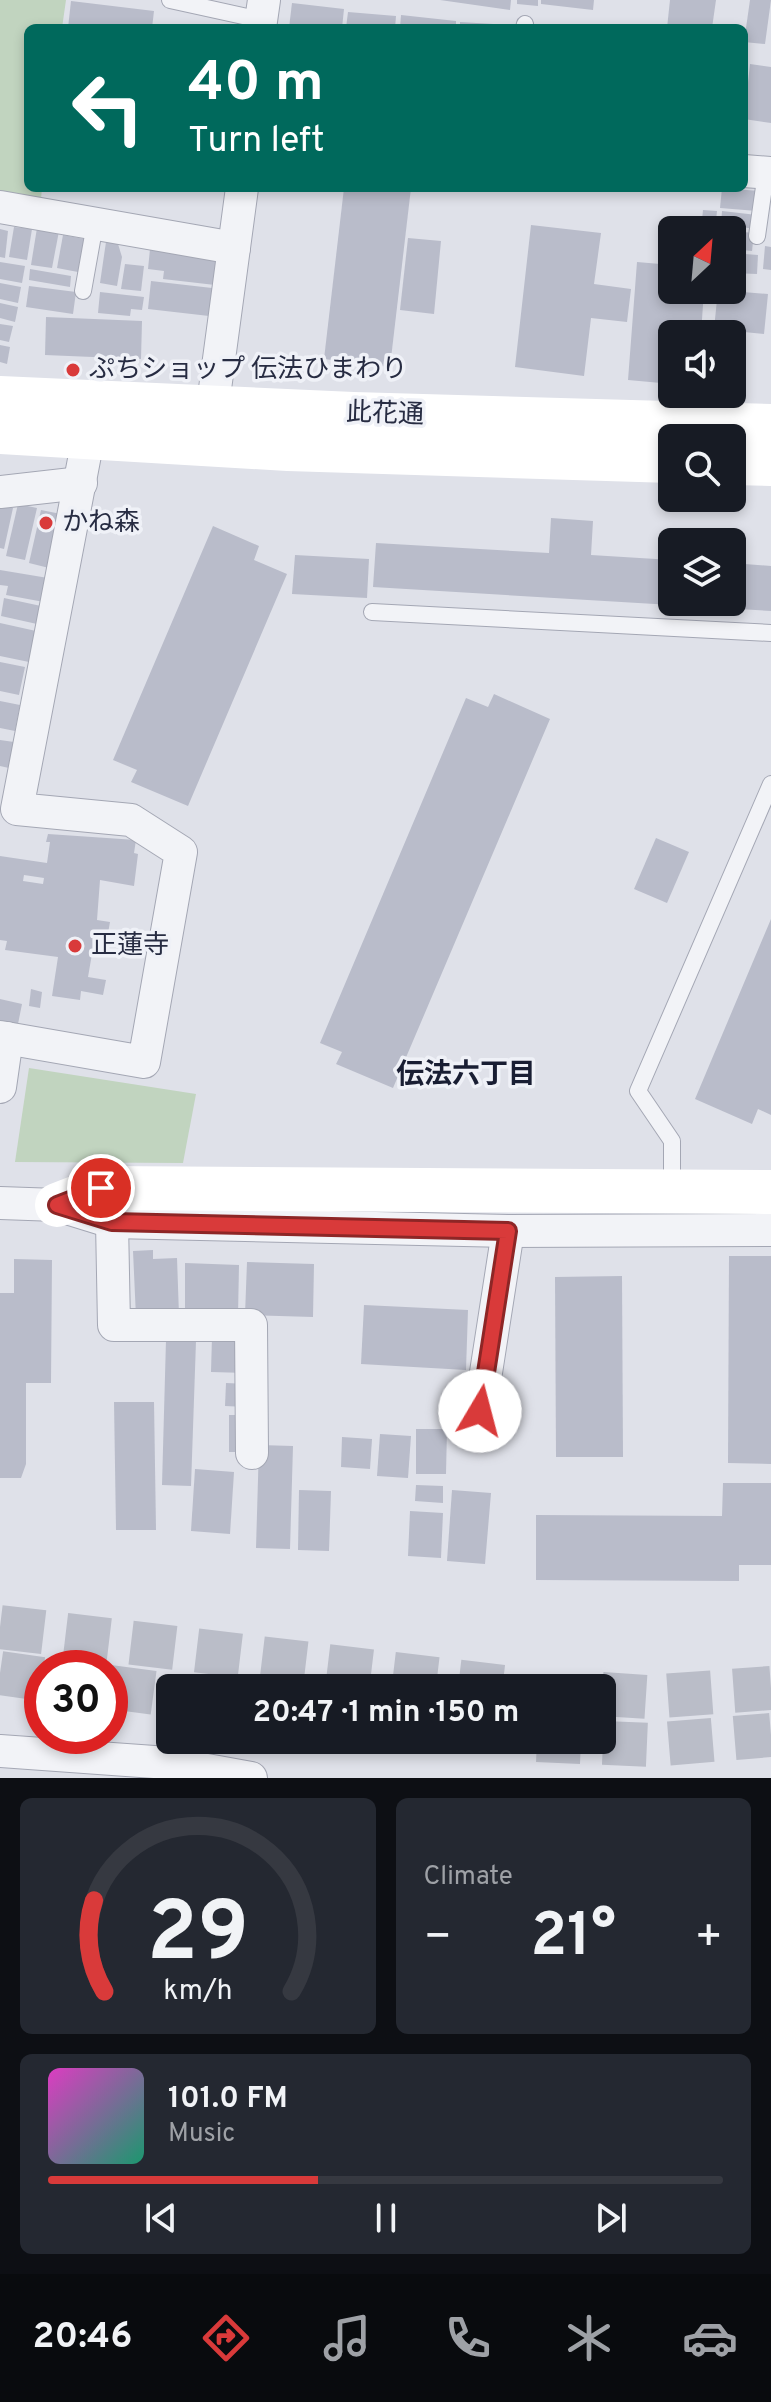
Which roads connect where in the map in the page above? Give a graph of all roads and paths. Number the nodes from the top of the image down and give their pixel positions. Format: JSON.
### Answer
{"nodes":[{"id":1,"x":170,"y":0,"type":"edge"},
{"id":2,"x":262,"y":16,"type":"edge"},
{"id":3,"x":760,"y":172,"type":"edge"},
{"id":4,"x":241,"y":192,"type":"edge"},
{"id":5,"x":0,"y":207,"type":"edge"},
{"id":6,"x":95,"y":224,"type":"junction"},
{"id":7,"x":757,"y":236,"type":"dead end"},
{"id":8,"x":234,"y":248,"type":"junction"},
{"id":9,"x":83,"y":291,"type":"dead end"},
{"id":10,"x":0,"y":398,"type":"edge"},
{"id":11,"x":771,"y":426,"type":"edge"},
{"id":12,"x":210,"y":427,"type":"junction"},
{"id":13,"x":0,"y":432,"type":"edge"},
{"id":14,"x":88,"y":439,"type":"junction"},
{"id":15,"x":658,"y":460,"type":"edge"},
{"id":16,"x":746,"y":463,"type":"edge"},
{"id":17,"x":771,"y":464,"type":"edge"},
{"id":18,"x":81,"y":483,"type":"junction"},
{"id":19,"x":0,"y":492,"type":"edge"},
{"id":20,"x":372,"y":612,"type":"dead end"},
{"id":21,"x":771,"y":633,"type":"edge"},
{"id":22,"x":771,"y":784,"type":"edge"},
{"id":23,"x":8,"y":814,"type":"edge"},
{"id":24,"x":3,"y":1037,"type":"edge"},
{"id":25,"x":0,"y":1087,"type":"edge"},
{"id":26,"x":672,"y":1191,"type":"junction"},
{"id":27,"x":771,"y":1192,"type":"edge"},
{"id":28,"x":0,"y":1203,"type":"edge"},
{"id":29,"x":57,"y":1205,"type":"junction"},
{"id":30,"x":112,"y":1222,"type":"junction"},
{"id":31,"x":771,"y":1230,"type":"edge"},
{"id":32,"x":508,"y":1231,"type":"junction"},
{"id":33,"x":480,"y":1411,"type":"dead end"},
{"id":34,"x":252,"y":1453,"type":"dead end"},
{"id":35,"x":0,"y":1751,"type":"edge"},
{"id":36,"x":251,"y":1778,"type":"edge"}],
"edges":[{"from":1,"to":2,"type":"lane"},
{"from":3,"to":7,"type":"lane"},
{"from":4,"to":8,"type":"street"},
{"from":5,"to":6,"type":"street"},
{"from":6,"to":8,"type":"street"},
{"from":6,"to":9,"type":"lane"},
{"from":8,"to":12,"type":"street"},
{"from":10,"to":12,"type":"street","name":"此花通"},
{"from":11,"to":12,"type":"street","name":"此花通"},
{"from":12,"to":14,"type":"street","name":"此花通"},
{"from":12,"to":15,"type":"street","name":"此花通"},
{"from":13,"to":14,"type":"street","name":"此花通"},
{"from":14,"to":18,"type":"street"},
{"from":16,"to":17,"type":"street"},
{"from":18,"to":19,"type":"street"},
{"from":18,"to":23,"type":"street"},
{"from":20,"to":21,"type":"lane"},
{"from":22,"to":26,"type":"lane"},
{"from":23,"to":24,"type":"street"},
{"from":24,"to":25,"type":"street"},
{"from":26,"to":27,"type":"street"},
{"from":26,"to":29,"type":"street"},
{"from":28,"to":29,"type":"street"},
{"from":29,"to":30,"type":"street"},
{"from":30,"to":32,"type":"street"},
{"from":30,"to":34,"type":"street"},
{"from":31,"to":32,"type":"street"},
{"from":32,"to":33,"type":"street"},
{"from":35,"to":36,"type":"street"}]}
